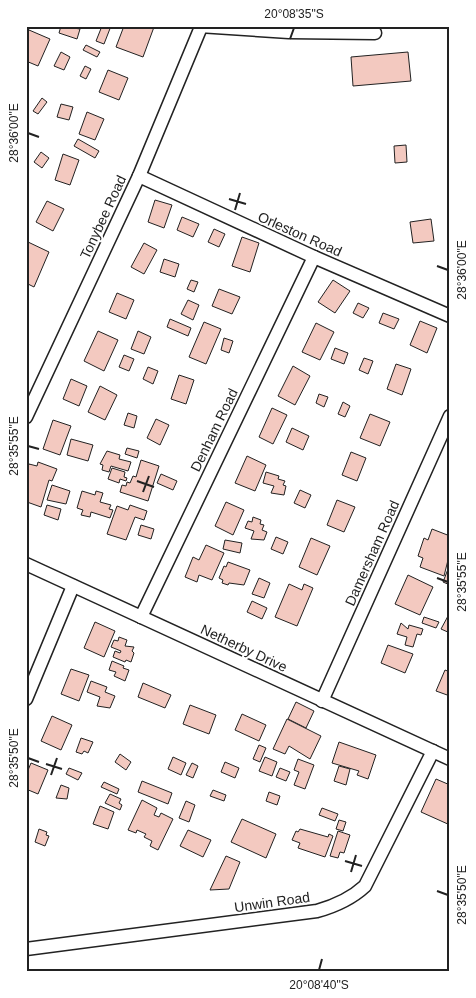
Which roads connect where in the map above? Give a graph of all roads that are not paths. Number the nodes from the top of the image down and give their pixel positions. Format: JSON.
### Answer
{"nodes":[{"id":1,"x":200,"y":27,"type":"edge"},
{"id":2,"x":375,"y":33,"type":"dead end"},
{"id":3,"x":139,"y":176,"type":"junction"},
{"id":4,"x":314,"y":257,"type":"junction"},
{"id":5,"x":450,"y":316,"type":"edge"},
{"id":6,"x":450,"y":416,"type":"edge"},
{"id":7,"x":26,"y":417,"type":"edge"},
{"id":8,"x":26,"y":564,"type":"edge"},
{"id":9,"x":73,"y":586,"type":"junction"},
{"id":10,"x":141,"y":617,"type":"junction"},
{"id":11,"x":26,"y":699,"type":"edge"},
{"id":12,"x":322,"y":701,"type":"junction"},
{"id":13,"x":433,"y":751,"type":"junction"},
{"id":14,"x":450,"y":759,"type":"edge"},
{"id":15,"x":26,"y":949,"type":"edge"}],
"edges":[{"from":1,"to":2,"type":"street"},
{"from":1,"to":3,"type":"street","name":"Tonybee Road"},
{"from":3,"to":4,"type":"street","name":"Orleston Road"},
{"from":3,"to":7,"type":"street","name":"Tonybee Road"},
{"from":4,"to":5,"type":"street","name":"Orleston Road"},
{"from":4,"to":10,"type":"street","name":"Denham Road"},
{"from":6,"to":12,"type":"street","name":"Damersham Road"},
{"from":8,"to":9,"type":"street","name":"Netherby Drive"},
{"from":9,"to":10,"type":"street","name":"Netherby Drive"},
{"from":9,"to":11,"type":"street"},
{"from":10,"to":12,"type":"street","name":"Netherby Drive"},
{"from":12,"to":13,"type":"street","name":"Netherby Drive"},
{"from":13,"to":14,"type":"street","name":"Netherby Drive"},
{"from":13,"to":15,"type":"street","name":"Unwin Road"}]}
